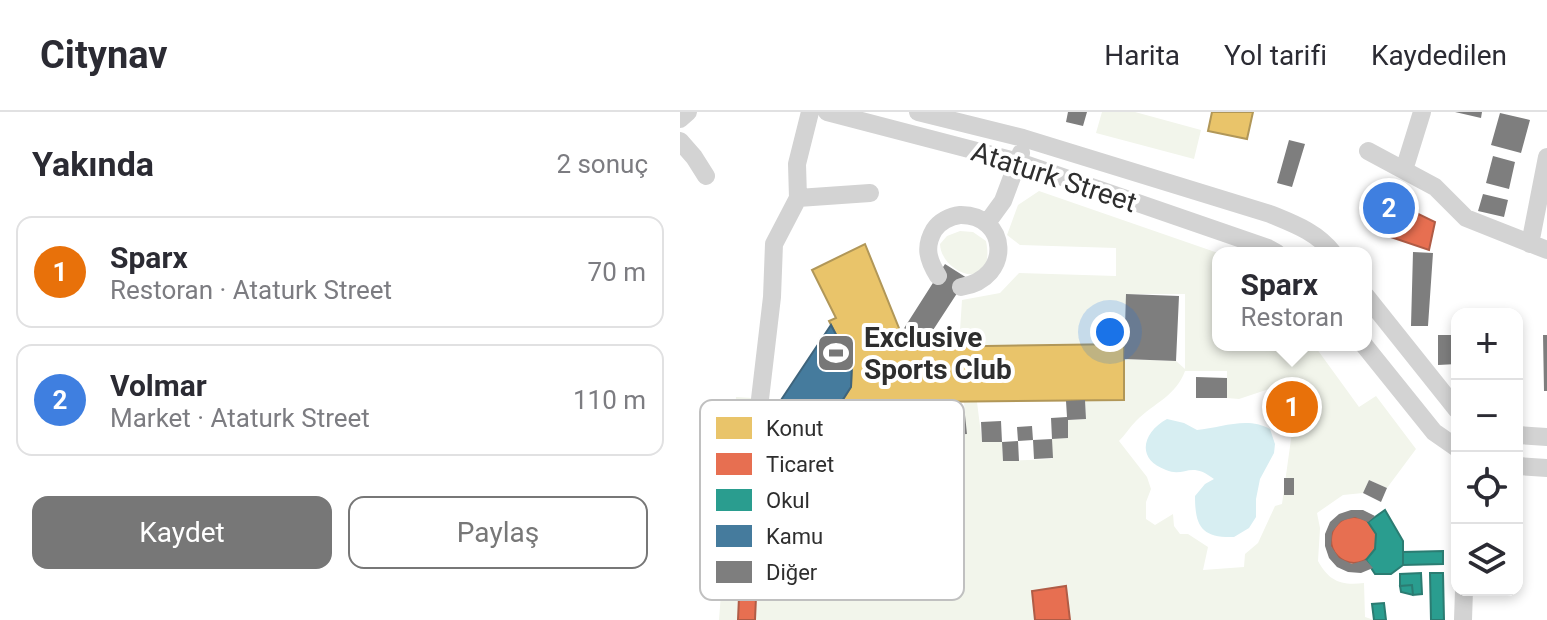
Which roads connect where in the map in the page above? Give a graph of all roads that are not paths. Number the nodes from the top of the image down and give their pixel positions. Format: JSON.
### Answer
{"nodes":[{"id":1,"x":688,"y":112,"type":"edge"},
{"id":2,"x":810,"y":112,"type":"edge"},
{"id":3,"x":827,"y":112,"type":"edge"},
{"id":4,"x":918,"y":112,"type":"edge"},
{"id":5,"x":1422,"y":112,"type":"edge"},
{"id":6,"x":680,"y":119,"type":"edge"},
{"id":7,"x":1023,"y":138,"type":"junction"},
{"id":8,"x":680,"y":141,"type":"edge"},
{"id":9,"x":1368,"y":151,"type":"dead end"},
{"id":10,"x":1547,"y":157,"type":"edge"},
{"id":11,"x":1019,"y":162,"type":"junction"},
{"id":12,"x":1404,"y":170,"type":"junction"},
{"id":13,"x":706,"y":176,"type":"dead end"},
{"id":14,"x":870,"y":193,"type":"dead end"},
{"id":15,"x":798,"y":198,"type":"junction"},
{"id":16,"x":987,"y":223,"type":"junction"},
{"id":17,"x":1260,"y":247,"type":"edge"},
{"id":18,"x":1328,"y":247,"type":"edge"},
{"id":19,"x":1539,"y":247,"type":"edge"},
{"id":20,"x":938,"y":276,"type":"dead end"},
{"id":21,"x":961,"y":287,"type":"dead end"},
{"id":22,"x":1372,"y":304,"type":"edge"},
{"id":23,"x":1369,"y":351,"type":"edge"},
{"id":24,"x":760,"y":399,"type":"dead end"},
{"id":25,"x":1451,"y":402,"type":"edge"},
{"id":26,"x":1523,"y":435,"type":"edge"},
{"id":27,"x":1547,"y":437,"type":"edge"},
{"id":28,"x":1451,"y":444,"type":"edge"},
{"id":29,"x":1523,"y":466,"type":"edge"},
{"id":30,"x":1547,"y":468,"type":"edge"},
{"id":31,"x":1464,"y":596,"type":"edge"},
{"id":32,"x":1463,"y":620,"type":"edge"}],
"edges":[{"from":1,"to":6,"type":"street"},
{"from":2,"to":15,"type":"street"},
{"from":3,"to":11,"type":"street","name":"Ataturk Street"},
{"from":4,"to":7,"type":"street","name":"Ataturk Street"},
{"from":5,"to":12,"type":"street"},
{"from":7,"to":11,"type":"street"},
{"from":7,"to":18,"type":"street","name":"Ataturk Street"},
{"from":8,"to":13,"type":"street"},
{"from":9,"to":12,"type":"street"},
{"from":10,"to":19,"type":"street"},
{"from":11,"to":16,"type":"street"},
{"from":11,"to":17,"type":"street","name":"Ataturk Street"},
{"from":12,"to":19,"type":"street"},
{"from":14,"to":15,"type":"street"},
{"from":15,"to":24,"type":"street"},
{"from":16,"to":20,"type":"street"},
{"from":16,"to":21,"type":"street"},
{"from":22,"to":25,"type":"street"},
{"from":23,"to":28,"type":"street"},
{"from":26,"to":27,"type":"street"},
{"from":29,"to":30,"type":"street"},
{"from":31,"to":32,"type":"street"}]}
